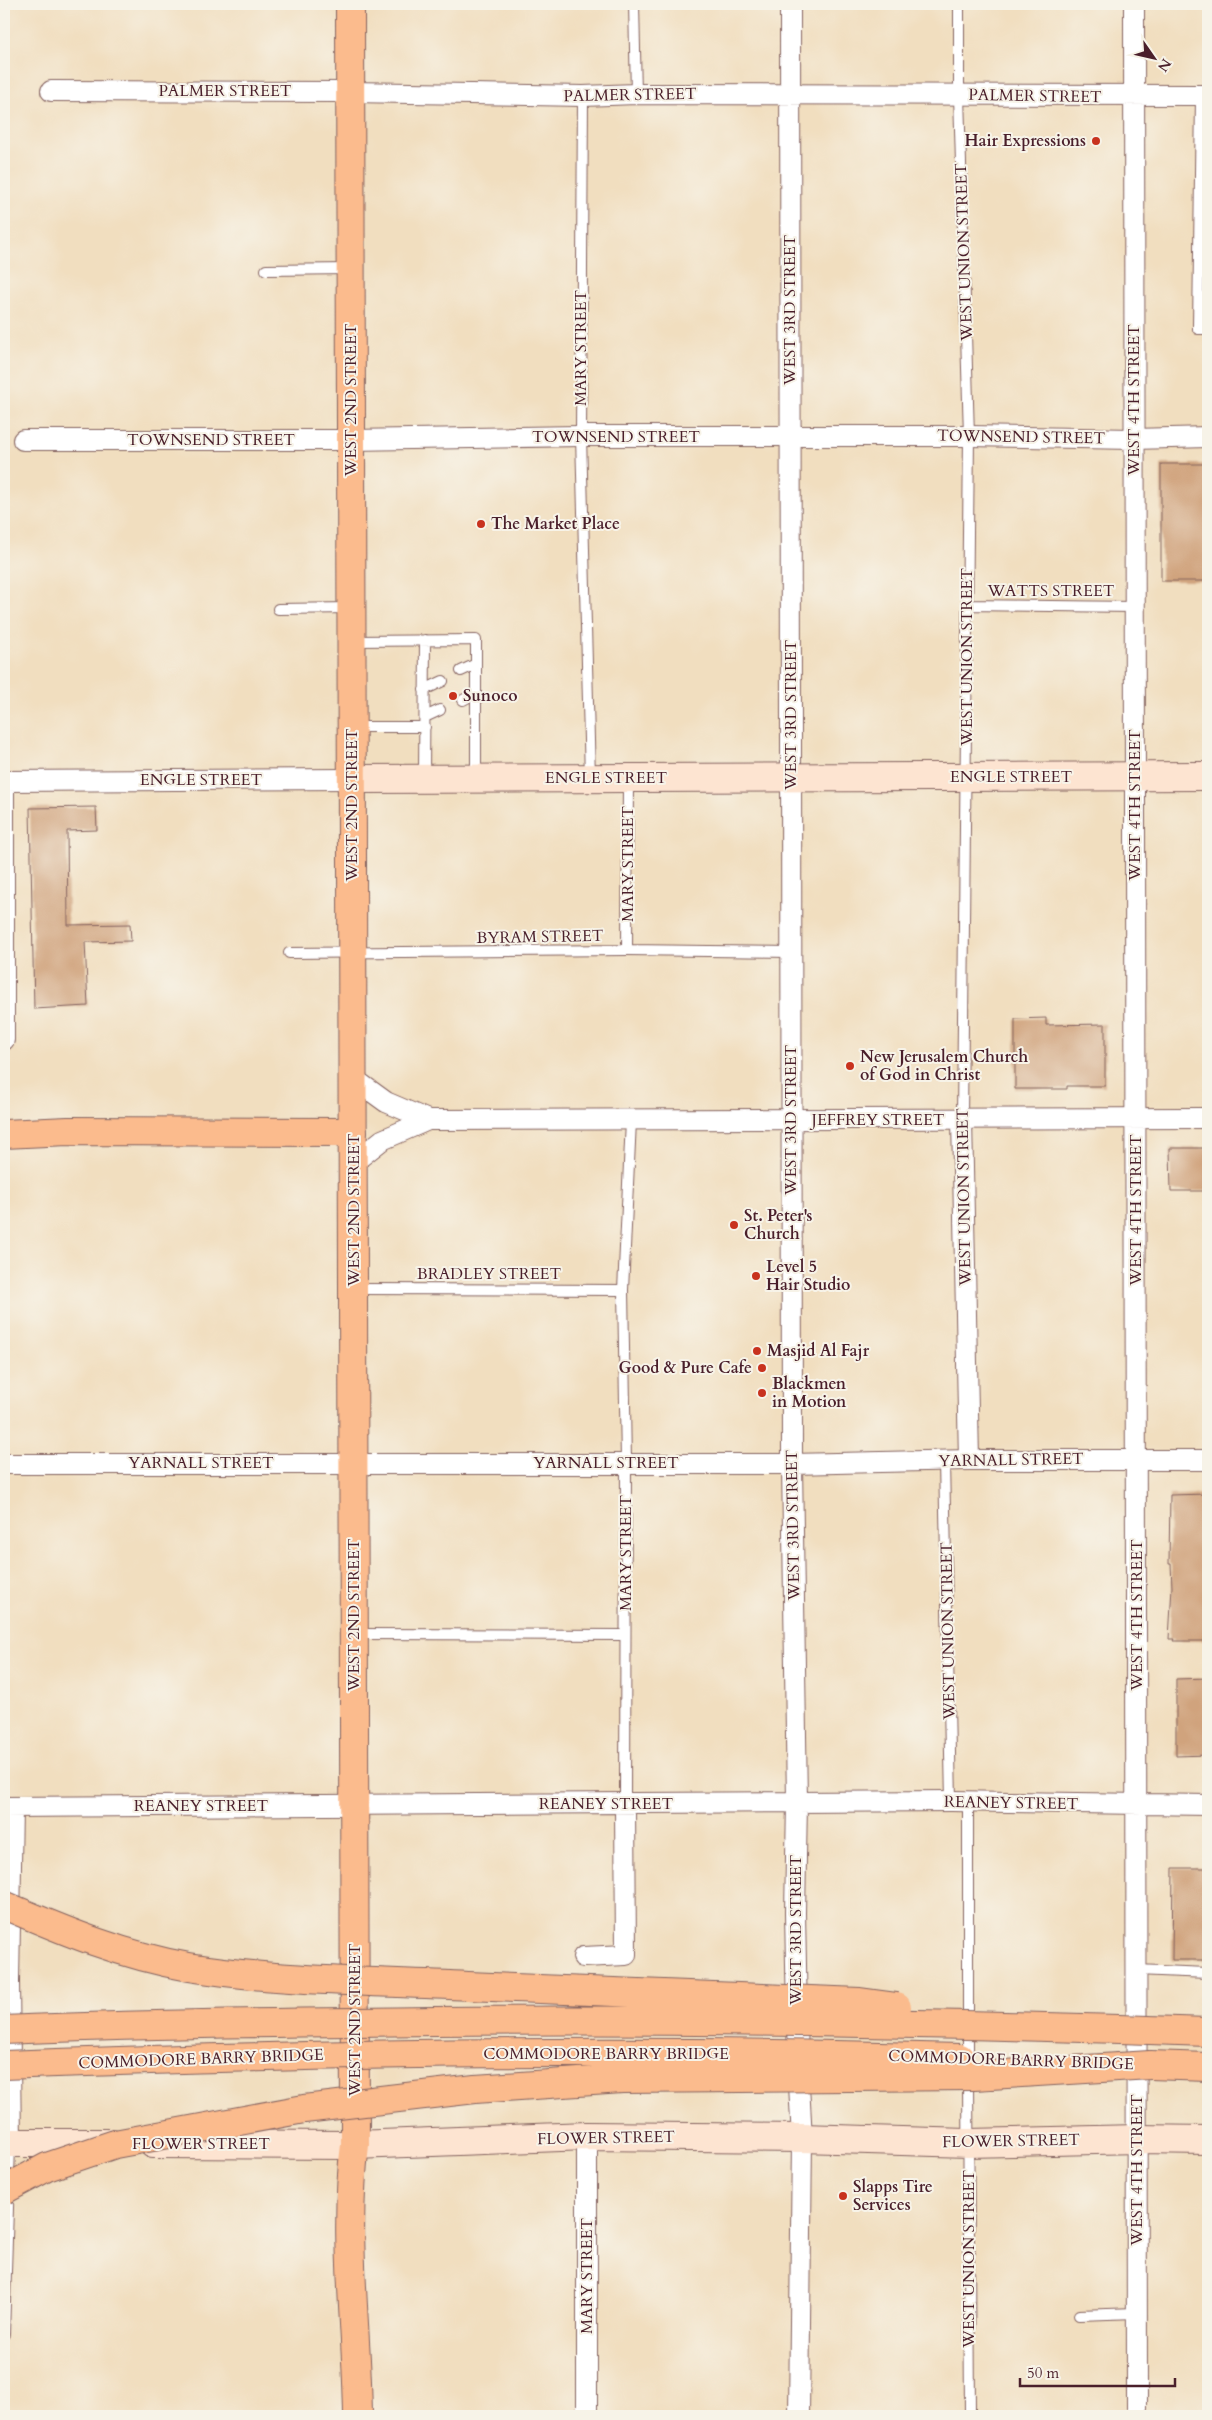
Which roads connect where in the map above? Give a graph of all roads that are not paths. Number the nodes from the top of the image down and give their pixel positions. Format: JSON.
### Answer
{"nodes":[{"id":1,"x":350,"y":4,"type":"edge"},
{"id":2,"x":634,"y":4,"type":"edge"},
{"id":3,"x":790,"y":4,"type":"edge"},
{"id":4,"x":959,"y":4,"type":"edge"},
{"id":5,"x":1134,"y":4,"type":"edge"},
{"id":6,"x":51,"y":91,"type":"dead end"},
{"id":7,"x":350,"y":92,"type":"junction"},
{"id":8,"x":636,"y":94,"type":"junction"},
{"id":9,"x":790,"y":94,"type":"junction"},
{"id":10,"x":959,"y":95,"type":"junction"},
{"id":11,"x":583,"y":96,"type":"junction"},
{"id":12,"x":1205,"y":96,"type":"edge"},
{"id":13,"x":1134,"y":97,"type":"junction"},
{"id":14,"x":1204,"y":148,"type":"edge"},
{"id":15,"x":266,"y":270,"type":"dead end"},
{"id":16,"x":351,"y":270,"type":"junction"},
{"id":17,"x":1208,"y":329,"type":"edge"},
{"id":18,"x":581,"y":436,"type":"junction"},
{"id":19,"x":969,"y":436,"type":"junction"},
{"id":20,"x":791,"y":437,"type":"junction"},
{"id":21,"x":1208,"y":437,"type":"edge"},
{"id":22,"x":1134,"y":439,"type":"junction"},
{"id":23,"x":23,"y":440,"type":"dead end"},
{"id":24,"x":351,"y":440,"type":"junction"},
{"id":25,"x":968,"y":605,"type":"junction"},
{"id":26,"x":1135,"y":607,"type":"junction"},
{"id":27,"x":352,"y":608,"type":"junction"},
{"id":28,"x":278,"y":609,"type":"dead end"},
{"id":29,"x":425,"y":640,"type":"junction"},
{"id":30,"x":352,"y":641,"type":"junction"},
{"id":31,"x":476,"y":664,"type":"junction"},
{"id":32,"x":461,"y":672,"type":"dead end"},
{"id":33,"x":443,"y":681,"type":"dead end"},
{"id":34,"x":424,"y":690,"type":"junction"},
{"id":35,"x":476,"y":694,"type":"junction"},
{"id":36,"x":463,"y":700,"type":"dead end"},
{"id":37,"x":440,"y":710,"type":"dead end"},
{"id":38,"x":424,"y":722,"type":"junction"},
{"id":39,"x":352,"y":727,"type":"junction"},
{"id":40,"x":1208,"y":776,"type":"edge"},
{"id":41,"x":966,"y":777,"type":"junction"},
{"id":42,"x":1135,"y":777,"type":"junction"},
{"id":43,"x":590,"y":778,"type":"junction"},
{"id":44,"x":628,"y":778,"type":"junction"},
{"id":45,"x":791,"y":778,"type":"junction"},
{"id":46,"x":352,"y":779,"type":"junction"},
{"id":47,"x":424,"y":779,"type":"junction"},
{"id":48,"x":476,"y":779,"type":"junction"},
{"id":49,"x":4,"y":781,"type":"edge"},
{"id":50,"x":627,"y":950,"type":"junction"},
{"id":51,"x":791,"y":952,"type":"junction"},
{"id":52,"x":289,"y":953,"type":"dead end"},
{"id":53,"x":353,"y":954,"type":"junction"},
{"id":54,"x":4,"y":1040,"type":"edge"},
{"id":55,"x":353,"y":1078,"type":"junction"},
{"id":56,"x":1208,"y":1118,"type":"edge"},
{"id":57,"x":962,"y":1119,"type":"junction"},
{"id":58,"x":1136,"y":1119,"type":"junction"},
{"id":59,"x":428,"y":1120,"type":"junction"},
{"id":60,"x":791,"y":1120,"type":"junction"},
{"id":61,"x":631,"y":1121,"type":"junction"},
{"id":62,"x":354,"y":1132,"type":"junction"},
{"id":63,"x":4,"y":1134,"type":"edge"},
{"id":64,"x":353,"y":1163,"type":"junction"},
{"id":65,"x":354,"y":1289,"type":"junction"},
{"id":66,"x":624,"y":1290,"type":"junction"},
{"id":67,"x":969,"y":1460,"type":"junction"},
{"id":68,"x":1137,"y":1460,"type":"junction"},
{"id":69,"x":1208,"y":1460,"type":"edge"},
{"id":70,"x":944,"y":1461,"type":"junction"},
{"id":71,"x":626,"y":1462,"type":"junction"},
{"id":72,"x":354,"y":1463,"type":"junction"},
{"id":73,"x":4,"y":1464,"type":"edge"},
{"id":74,"x":792,"y":1464,"type":"junction"},
{"id":75,"x":354,"y":1634,"type":"junction"},
{"id":76,"x":625,"y":1635,"type":"junction"},
{"id":77,"x":797,"y":1802,"type":"junction"},
{"id":78,"x":960,"y":1802,"type":"junction"},
{"id":79,"x":625,"y":1804,"type":"junction"},
{"id":80,"x":354,"y":1805,"type":"junction"},
{"id":81,"x":1208,"y":1805,"type":"edge"},
{"id":82,"x":1137,"y":1806,"type":"junction"},
{"id":83,"x":8,"y":1807,"type":"edge"},
{"id":84,"x":4,"y":1905,"type":"edge"},
{"id":85,"x":583,"y":1957,"type":"dead end"},
{"id":86,"x":1136,"y":1970,"type":"junction"},
{"id":87,"x":1208,"y":1974,"type":"edge"},
{"id":88,"x":6,"y":1981,"type":"edge"},
{"id":89,"x":1027,"y":2026,"type":"junction"},
{"id":90,"x":4,"y":2030,"type":"edge"},
{"id":91,"x":1208,"y":2032,"type":"edge"},
{"id":92,"x":4,"y":2065,"type":"edge"},
{"id":93,"x":1150,"y":2065,"type":"junction"},
{"id":94,"x":1208,"y":2067,"type":"edge"},
{"id":95,"x":587,"y":2136,"type":"junction"},
{"id":96,"x":802,"y":2138,"type":"junction"},
{"id":97,"x":1138,"y":2138,"type":"junction"},
{"id":98,"x":1208,"y":2140,"type":"edge"},
{"id":99,"x":7,"y":2143,"type":"edge"},
{"id":100,"x":968,"y":2143,"type":"junction"},
{"id":101,"x":355,"y":2145,"type":"junction"},
{"id":102,"x":4,"y":2190,"type":"edge"},
{"id":103,"x":1136,"y":2314,"type":"junction"},
{"id":104,"x":1079,"y":2315,"type":"dead end"},
{"id":105,"x":4,"y":2334,"type":"edge"},
{"id":106,"x":358,"y":2416,"type":"edge"},
{"id":107,"x":587,"y":2416,"type":"edge"},
{"id":108,"x":799,"y":2416,"type":"edge"},
{"id":109,"x":970,"y":2416,"type":"edge"},
{"id":110,"x":1137,"y":2416,"type":"edge"}],
"edges":[{"from":1,"to":7,"type":"main road","name":"WEST 2ND STREET"},
{"from":2,"to":8,"type":"lane"},
{"from":3,"to":9,"type":"street","name":"WEST 3RD STREET"},
{"from":4,"to":10,"type":"lane","name":"WEST UNION STREET"},
{"from":5,"to":13,"type":"street","name":"WEST 4TH STREET"},
{"from":6,"to":7,"type":"street","name":"PALMER STREET"},
{"from":7,"to":11,"type":"street","name":"PALMER STREET"},
{"from":7,"to":16,"type":"main road","name":"WEST 2ND STREET"},
{"from":8,"to":9,"type":"street","name":"PALMER STREET"},
{"from":8,"to":11,"type":"street","name":"PALMER STREET"},
{"from":9,"to":10,"type":"street","name":"PALMER STREET"},
{"from":9,"to":20,"type":"street","name":"WEST 3RD STREET"},
{"from":10,"to":13,"type":"street","name":"PALMER STREET"},
{"from":10,"to":19,"type":"lane","name":"WEST UNION STREET"},
{"from":11,"to":18,"type":"lane","name":"MARY STREET"},
{"from":12,"to":13,"type":"street","name":"PALMER STREET"},
{"from":12,"to":14,"type":"lane"},
{"from":13,"to":22,"type":"street","name":"WEST 4TH STREET"},
{"from":14,"to":17,"type":"lane"},
{"from":15,"to":16,"type":"lane"},
{"from":16,"to":24,"type":"main road","name":"WEST 2ND STREET"},
{"from":18,"to":20,"type":"street","name":"TOWNSEND STREET"},
{"from":18,"to":24,"type":"street","name":"TOWNSEND STREET"},
{"from":18,"to":43,"type":"lane","name":"MARY STREET"},
{"from":19,"to":20,"type":"street","name":"TOWNSEND STREET"},
{"from":19,"to":22,"type":"street","name":"TOWNSEND STREET"},
{"from":19,"to":25,"type":"lane","name":"WEST UNION STREET"},
{"from":20,"to":45,"type":"street","name":"WEST 3RD STREET"},
{"from":21,"to":22,"type":"street","name":"TOWNSEND STREET"},
{"from":22,"to":26,"type":"street","name":"WEST 4TH STREET"},
{"from":23,"to":24,"type":"street","name":"TOWNSEND STREET"},
{"from":24,"to":27,"type":"main road","name":"WEST 2ND STREET"},
{"from":25,"to":26,"type":"lane","name":"WATTS STREET"},
{"from":25,"to":41,"type":"lane","name":"WEST UNION STREET"},
{"from":26,"to":42,"type":"street","name":"WEST 4TH STREET"},
{"from":27,"to":28,"type":"lane"},
{"from":27,"to":30,"type":"main road","name":"WEST 2ND STREET"},
{"from":29,"to":30,"type":"lane"},
{"from":29,"to":31,"type":"lane"},
{"from":29,"to":34,"type":"lane"},
{"from":30,"to":39,"type":"main road","name":"WEST 2ND STREET"},
{"from":31,"to":32,"type":"lane"},
{"from":31,"to":35,"type":"lane"},
{"from":33,"to":34,"type":"lane"},
{"from":34,"to":38,"type":"lane"},
{"from":35,"to":36,"type":"lane"},
{"from":35,"to":48,"type":"lane"},
{"from":37,"to":38,"type":"lane"},
{"from":38,"to":39,"type":"lane"},
{"from":38,"to":47,"type":"lane"},
{"from":39,"to":46,"type":"main road","name":"WEST 2ND STREET"},
{"from":40,"to":42,"type":"street","name":"ENGLE STREET"},
{"from":41,"to":42,"type":"street","name":"ENGLE STREET"},
{"from":41,"to":45,"type":"street","name":"ENGLE STREET"},
{"from":41,"to":57,"type":"lane","name":"WEST UNION STREET"},
{"from":42,"to":58,"type":"street","name":"WEST 4TH STREET"},
{"from":43,"to":44,"type":"street","name":"ENGLE STREET"},
{"from":43,"to":48,"type":"street","name":"ENGLE STREET"},
{"from":44,"to":45,"type":"street","name":"ENGLE STREET"},
{"from":44,"to":50,"type":"lane","name":"MARY STREET"},
{"from":45,"to":51,"type":"street","name":"WEST 3RD STREET"},
{"from":46,"to":47,"type":"street","name":"ENGLE STREET"},
{"from":46,"to":49,"type":"street","name":"ENGLE STREET"},
{"from":46,"to":53,"type":"main road","name":"WEST 2ND STREET"},
{"from":47,"to":48,"type":"street","name":"ENGLE STREET"},
{"from":49,"to":54,"type":"street"},
{"from":50,"to":51,"type":"lane","name":"BYRAM STREET"},
{"from":50,"to":53,"type":"lane","name":"BYRAM STREET"},
{"from":51,"to":60,"type":"street","name":"WEST 3RD STREET"},
{"from":52,"to":53,"type":"lane","name":"BYRAM STREET"},
{"from":53,"to":55,"type":"main road","name":"WEST 2ND STREET"},
{"from":55,"to":59,"type":"street"},
{"from":55,"to":62,"type":"main road","name":"WEST 2ND STREET"},
{"from":56,"to":58,"type":"street","name":"JEFFREY STREET"},
{"from":57,"to":58,"type":"street","name":"JEFFREY STREET"},
{"from":57,"to":60,"type":"street","name":"JEFFREY STREET"},
{"from":57,"to":67,"type":"street","name":"WEST UNION STREET"},
{"from":58,"to":68,"type":"street","name":"WEST 4TH STREET"},
{"from":59,"to":61,"type":"street","name":"JEFFREY STREET"},
{"from":59,"to":64,"type":"street"},
{"from":60,"to":61,"type":"street","name":"JEFFREY STREET"},
{"from":60,"to":74,"type":"street","name":"WEST 3RD STREET"},
{"from":61,"to":66,"type":"lane","name":"MARY STREET"},
{"from":62,"to":63,"type":"main road"},
{"from":62,"to":64,"type":"main road","name":"WEST 2ND STREET"},
{"from":64,"to":65,"type":"main road","name":"WEST 2ND STREET"},
{"from":65,"to":66,"type":"lane","name":"BRADLEY STREET"},
{"from":65,"to":72,"type":"main road","name":"WEST 2ND STREET"},
{"from":66,"to":71,"type":"lane","name":"MARY STREET"},
{"from":67,"to":68,"type":"street","name":"YARNALL STREET"},
{"from":67,"to":70,"type":"street","name":"YARNALL STREET"},
{"from":68,"to":69,"type":"street","name":"YARNALL STREET"},
{"from":68,"to":82,"type":"street","name":"WEST 4TH STREET"},
{"from":70,"to":74,"type":"street","name":"YARNALL STREET"},
{"from":70,"to":78,"type":"lane","name":"WEST UNION STREET"},
{"from":71,"to":72,"type":"street","name":"YARNALL STREET"},
{"from":71,"to":74,"type":"street","name":"YARNALL STREET"},
{"from":71,"to":76,"type":"lane","name":"MARY STREET"},
{"from":72,"to":73,"type":"street","name":"YARNALL STREET"},
{"from":72,"to":75,"type":"main road","name":"WEST 2ND STREET"},
{"from":74,"to":77,"type":"street","name":"WEST 3RD STREET"},
{"from":75,"to":76,"type":"lane"},
{"from":75,"to":80,"type":"main road","name":"WEST 2ND STREET"},
{"from":76,"to":79,"type":"lane","name":"MARY STREET"},
{"from":77,"to":78,"type":"street","name":"REANEY STREET"},
{"from":77,"to":79,"type":"street","name":"REANEY STREET"},
{"from":77,"to":96,"type":"street","name":"WEST 3RD STREET"},
{"from":78,"to":82,"type":"street","name":"REANEY STREET"},
{"from":78,"to":100,"type":"lane","name":"WEST UNION STREET"},
{"from":79,"to":80,"type":"street","name":"REANEY STREET"},
{"from":79,"to":85,"type":"street","name":"MARY STREET"},
{"from":80,"to":83,"type":"street","name":"REANEY STREET"},
{"from":80,"to":101,"type":"main road","name":"WEST 2ND STREET"},
{"from":81,"to":82,"type":"street","name":"REANEY STREET"},
{"from":82,"to":86,"type":"street","name":"WEST 4TH STREET"},
{"from":83,"to":88,"type":"street"},
{"from":84,"to":89,"type":"main road","bridge":true},
{"from":86,"to":87,"type":"lane"},
{"from":86,"to":97,"type":"street","name":"WEST 4TH STREET"},
{"from":88,"to":99,"type":"street"},
{"from":89,"to":90,"type":"main road","name":"COMMODORE BARRY BRIDGE","bridge":true},
{"from":89,"to":91,"type":"main road","name":"COMMODORE BARRY BRIDGE","bridge":true},
{"from":92,"to":93,"type":"main road","name":"COMMODORE BARRY BRIDGE","bridge":true},
{"from":93,"to":94,"type":"main road","name":"COMMODORE BARRY BRIDGE"},
{"from":93,"to":102,"type":"main road","bridge":true},
{"from":95,"to":96,"type":"street","name":"FLOWER STREET"},
{"from":95,"to":101,"type":"street","name":"FLOWER STREET"},
{"from":95,"to":107,"type":"street","name":"MARY STREET"},
{"from":96,"to":100,"type":"street","name":"FLOWER STREET"},
{"from":96,"to":108,"type":"street","name":"WEST 3RD STREET"},
{"from":97,"to":98,"type":"street","name":"FLOWER STREET"},
{"from":97,"to":100,"type":"street","name":"FLOWER STREET"},
{"from":97,"to":103,"type":"street","name":"WEST 4TH STREET"},
{"from":99,"to":101,"type":"street","name":"FLOWER STREET"},
{"from":99,"to":105,"type":"lane"},
{"from":100,"to":109,"type":"lane","name":"WEST UNION STREET"},
{"from":101,"to":106,"type":"main road","name":"WEST 2ND STREET"},
{"from":103,"to":104,"type":"lane"},
{"from":103,"to":110,"type":"street","name":"WEST 4TH STREET"}]}
